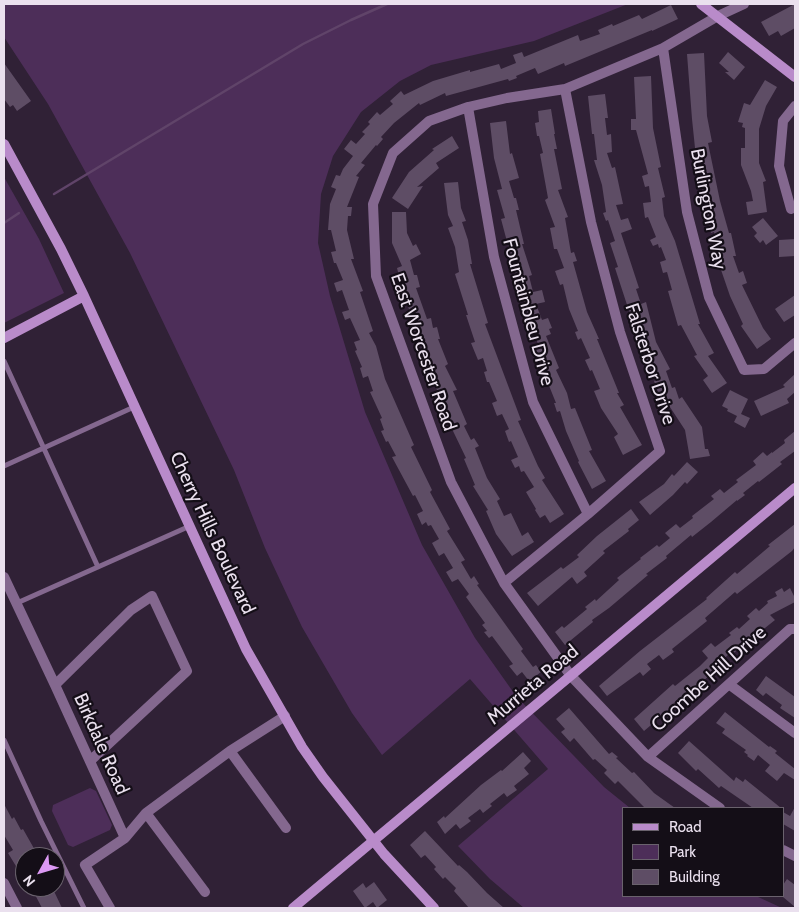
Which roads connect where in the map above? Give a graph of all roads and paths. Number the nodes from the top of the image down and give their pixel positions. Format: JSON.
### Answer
{"nodes":[{"id":1,"x":701,"y":4,"type":"edge"},
{"id":2,"x":744,"y":4,"type":"edge"},
{"id":3,"x":718,"y":16,"type":"junction"},
{"id":4,"x":663,"y":48,"type":"junction"},
{"id":5,"x":795,"y":77,"type":"edge"},
{"id":6,"x":565,"y":88,"type":"junction"},
{"id":7,"x":795,"y":106,"type":"edge"},
{"id":8,"x":468,"y":108,"type":"junction"},
{"id":9,"x":4,"y":144,"type":"edge"},
{"id":10,"x":791,"y":209,"type":"dead end"},
{"id":11,"x":84,"y":296,"type":"junction"},
{"id":12,"x":4,"y":338,"type":"edge"},
{"id":13,"x":795,"y":344,"type":"edge"},
{"id":14,"x":4,"y":361,"type":"edge"},
{"id":15,"x":135,"y":406,"type":"junction"},
{"id":16,"x":44,"y":448,"type":"junction"},
{"id":17,"x":4,"y":466,"type":"edge"},
{"id":18,"x":795,"y":488,"type":"edge"},
{"id":19,"x":588,"y":514,"type":"junction"},
{"id":20,"x":190,"y":526,"type":"junction"},
{"id":21,"x":98,"y":567,"type":"junction"},
{"id":22,"x":4,"y":577,"type":"edge"},
{"id":23,"x":504,"y":583,"type":"junction"},
{"id":24,"x":16,"y":603,"type":"junction"},
{"id":25,"x":795,"y":629,"type":"edge"},
{"id":26,"x":570,"y":676,"type":"junction"},
{"id":27,"x":56,"y":685,"type":"junction"},
{"id":28,"x":730,"y":685,"type":"junction"},
{"id":29,"x":285,"y":716,"type":"junction"},
{"id":30,"x":795,"y":734,"type":"edge"},
{"id":31,"x":4,"y":740,"type":"edge"},
{"id":32,"x":230,"y":751,"type":"junction"},
{"id":33,"x":648,"y":757,"type":"junction"},
{"id":34,"x":90,"y":761,"type":"junction"},
{"id":35,"x":719,"y":807,"type":"edge"},
{"id":36,"x":146,"y":813,"type":"junction"},
{"id":37,"x":286,"y":828,"type":"dead end"},
{"id":38,"x":125,"y":838,"type":"junction"},
{"id":39,"x":373,"y":840,"type":"junction"},
{"id":40,"x":4,"y":883,"type":"edge"},
{"id":41,"x":205,"y":892,"type":"dead end"},
{"id":42,"x":17,"y":908,"type":"edge"},
{"id":43,"x":84,"y":908,"type":"edge"},
{"id":44,"x":110,"y":908,"type":"edge"},
{"id":45,"x":293,"y":908,"type":"edge"},
{"id":46,"x":434,"y":908,"type":"edge"}],
"edges":[{"from":1,"to":3,"type":"street"},
{"from":2,"to":3,"type":"street","name":"East Worcester Road"},
{"from":3,"to":4,"type":"street","name":"East Worcester Road"},
{"from":3,"to":5,"type":"street"},
{"from":4,"to":6,"type":"street","name":"East Worcester Road"},
{"from":4,"to":13,"type":"street","name":"Burlington Way"},
{"from":6,"to":8,"type":"street","name":"East Worcester Road"},
{"from":6,"to":19,"type":"street","name":"Falsterbor Drive"},
{"from":7,"to":10,"type":"street"},
{"from":8,"to":19,"type":"street","name":"Fountainbleu Drive"},
{"from":8,"to":23,"type":"street","name":"East Worcester Road"},
{"from":9,"to":11,"type":"street","name":"Cherry Hills Boulevard"},
{"from":11,"to":12,"type":"street"},
{"from":11,"to":15,"type":"street","name":"Cherry Hills Boulevard"},
{"from":14,"to":16,"type":"lane"},
{"from":15,"to":16,"type":"lane"},
{"from":15,"to":20,"type":"street","name":"Cherry Hills Boulevard"},
{"from":16,"to":17,"type":"lane"},
{"from":16,"to":21,"type":"lane"},
{"from":18,"to":26,"type":"street","name":"Murrieta Road"},
{"from":19,"to":23,"type":"street","name":"Falsterbor Drive"},
{"from":20,"to":21,"type":"lane"},
{"from":20,"to":29,"type":"street","name":"Cherry Hills Boulevard"},
{"from":21,"to":24,"type":"lane"},
{"from":22,"to":24,"type":"street","name":"Birkdale Road"},
{"from":23,"to":26,"type":"street","name":"East Worcester Road"},
{"from":24,"to":27,"type":"street","name":"Birkdale Road"},
{"from":25,"to":28,"type":"street","name":"Coombe Hill Drive"},
{"from":26,"to":33,"type":"street","name":"East Worcester Road"},
{"from":26,"to":39,"type":"street","name":"Murrieta Road"},
{"from":27,"to":34,"type":"street","name":"Birkdale Road"},
{"from":27,"to":34,"type":"street"},
{"from":28,"to":30,"type":"street"},
{"from":28,"to":33,"type":"street","name":"Coombe Hill Drive"},
{"from":29,"to":32,"type":"street"},
{"from":29,"to":39,"type":"street","name":"Cherry Hills Boulevard"},
{"from":31,"to":43,"type":"lane"},
{"from":32,"to":36,"type":"street"},
{"from":32,"to":37,"type":"street"},
{"from":33,"to":35,"type":"street","name":"East Worcester Road"},
{"from":34,"to":38,"type":"street","name":"Birkdale Road"},
{"from":36,"to":38,"type":"street"},
{"from":36,"to":41,"type":"street"},
{"from":38,"to":44,"type":"street"},
{"from":39,"to":45,"type":"street","name":"Murrieta Road"},
{"from":39,"to":46,"type":"street","name":"Cherry Hills Boulevard"},
{"from":40,"to":42,"type":"street"}]}
